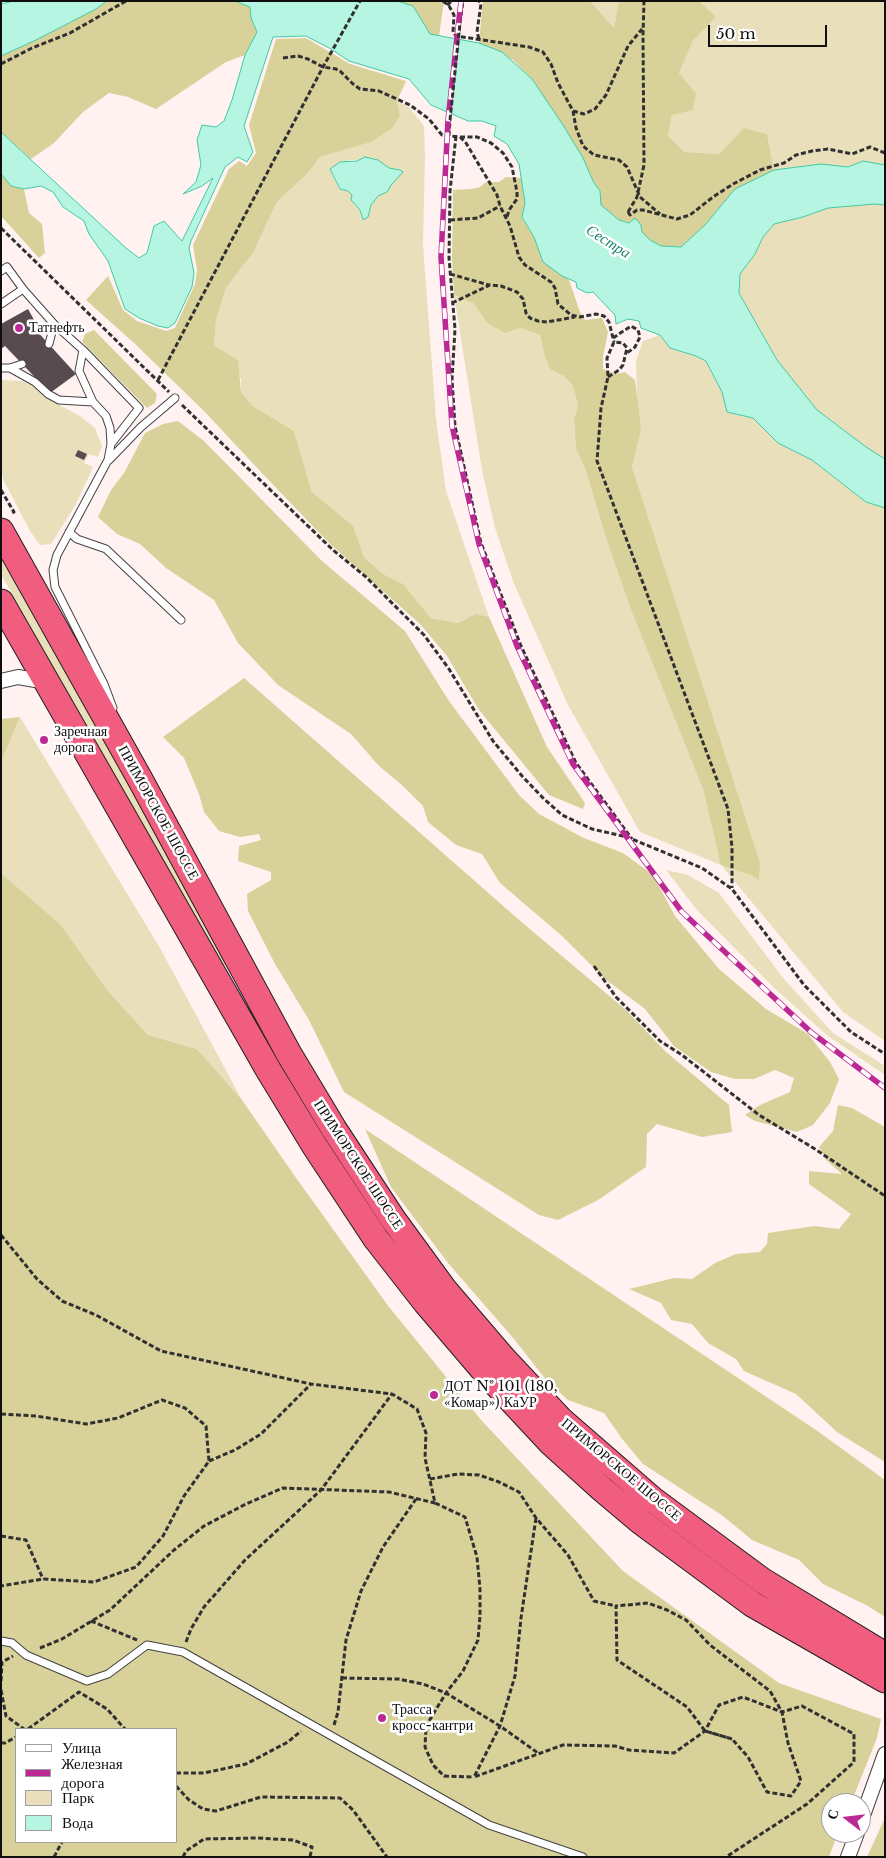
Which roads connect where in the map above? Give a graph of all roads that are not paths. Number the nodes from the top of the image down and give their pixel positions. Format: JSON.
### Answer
{"nodes":[{"id":1,"x":1,"y":271,"type":"edge"},
{"id":2,"x":23,"y":290,"type":"junction"},
{"id":3,"x":1,"y":304,"type":"edge"},
{"id":4,"x":54,"y":324,"type":"junction"},
{"id":5,"x":49,"y":344,"type":"dead end"},
{"id":6,"x":83,"y":350,"type":"junction"},
{"id":7,"x":22,"y":364,"type":"dead end"},
{"id":8,"x":1,"y":368,"type":"edge"},
{"id":9,"x":10,"y":368,"type":"junction"},
{"id":10,"x":175,"y":398,"type":"road end"},
{"id":11,"x":93,"y":402,"type":"junction"},
{"id":12,"x":111,"y":444,"type":"junction"},
{"id":13,"x":108,"y":460,"type":"junction"},
{"id":14,"x":4,"y":523,"type":"edge"},
{"id":15,"x":70,"y":532,"type":"junction"},
{"id":16,"x":2,"y":608,"type":"edge"},
{"id":17,"x":181,"y":620,"type":"dead end"},
{"id":18,"x":1,"y":681,"type":"edge"},
{"id":19,"x":47,"y":682,"type":"junction"},
{"id":20,"x":117,"y":719,"type":"dead end"},
{"id":21,"x":121,"y":728,"type":"dead end"},
{"id":22,"x":141,"y":781,"type":"junction"},
{"id":23,"x":245,"y":973,"type":"junction"},
{"id":24,"x":220,"y":987,"type":"junction"},
{"id":25,"x":1,"y":1641,"type":"edge"},
{"id":26,"x":885,"y":1655,"type":"edge"},
{"id":27,"x":885,"y":1680,"type":"edge"},
{"id":28,"x":885,"y":1754,"type":"edge"},
{"id":29,"x":871,"y":1793,"type":"edge"},
{"id":30,"x":853,"y":1843,"type":"edge"},
{"id":31,"x":583,"y":1857,"type":"edge"},
{"id":32,"x":848,"y":1857,"type":"edge"}],
"edges":[{"from":1,"to":2,"type":"lane"},
{"from":2,"to":3,"type":"lane"},
{"from":2,"to":4,"type":"lane"},
{"from":4,"to":5,"type":"lane"},
{"from":4,"to":6,"type":"lane"},
{"from":6,"to":11,"type":"lane"},
{"from":6,"to":12,"type":"lane"},
{"from":7,"to":9,"type":"lane"},
{"from":8,"to":9,"type":"lane"},
{"from":9,"to":11,"type":"lane"},
{"from":10,"to":13,"type":"lane"},
{"from":11,"to":12,"type":"lane"},
{"from":12,"to":13,"type":"lane"},
{"from":13,"to":15,"type":"lane"},
{"from":14,"to":22,"type":"highway","name":"ПРИМОРСКОЕ ШОССЕ"},
{"from":15,"to":17,"type":"lane"},
{"from":15,"to":20,"type":"lane"},
{"from":16,"to":19,"type":"highway","name":"ПРИМОРСКОЕ ШОССЕ"},
{"from":18,"to":19,"type":"street"},
{"from":19,"to":24,"type":"highway","name":"ПРИМОРСКОЕ ШОССЕ"},
{"from":21,"to":22,"type":"lane"},
{"from":22,"to":23,"type":"highway","name":"ПРИМОРСКОЕ ШОССЕ"},
{"from":23,"to":24,"type":"highway"},
{"from":23,"to":26,"type":"highway","name":"ПРИМОРСКОЕ ШОССЕ"},
{"from":24,"to":27,"type":"highway","name":"ПРИМОРСКОЕ ШОССЕ"},
{"from":25,"to":31,"type":"lane"},
{"from":28,"to":29,"type":"street"},
{"from":30,"to":32,"type":"street"}]}
